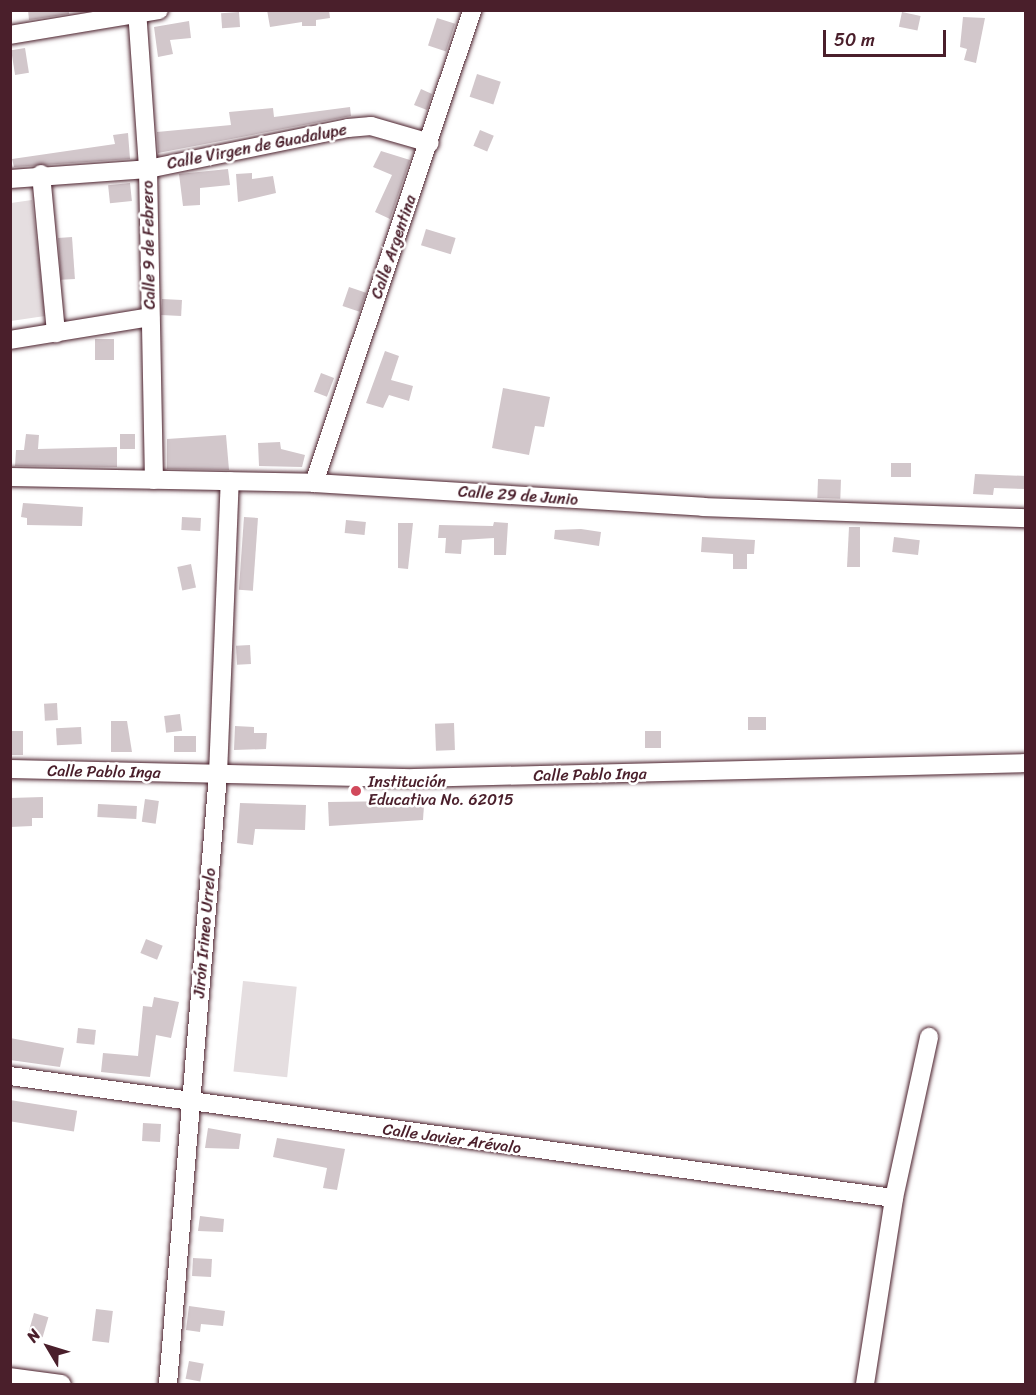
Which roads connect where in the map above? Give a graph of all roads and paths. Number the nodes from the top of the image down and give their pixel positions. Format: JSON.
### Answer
{"nodes":[{"id":1,"x":159,"y":10,"type":"edge"},
{"id":2,"x":472,"y":10,"type":"edge"},
{"id":3,"x":137,"y":13,"type":"edge"},
{"id":4,"x":10,"y":35,"type":"edge"},
{"id":5,"x":430,"y":143,"type":"junction"},
{"id":6,"x":148,"y":168,"type":"junction"},
{"id":7,"x":41,"y":174,"type":"junction"},
{"id":8,"x":10,"y":178,"type":"edge"},
{"id":9,"x":150,"y":317,"type":"junction"},
{"id":10,"x":56,"y":333,"type":"junction"},
{"id":11,"x":10,"y":340,"type":"edge"},
{"id":12,"x":10,"y":477,"type":"edge"},
{"id":13,"x":154,"y":480,"type":"junction"},
{"id":14,"x":230,"y":481,"type":"junction"},
{"id":15,"x":314,"y":483,"type":"junction"},
{"id":16,"x":1026,"y":518,"type":"edge"},
{"id":17,"x":1026,"y":763,"type":"edge"},
{"id":18,"x":10,"y":769,"type":"edge"},
{"id":19,"x":218,"y":774,"type":"junction"},
{"id":20,"x":929,"y":1036,"type":"dead end"},
{"id":21,"x":10,"y":1076,"type":"edge"},
{"id":22,"x":190,"y":1104,"type":"junction"},
{"id":23,"x":894,"y":1198,"type":"junction"},
{"id":24,"x":10,"y":1377,"type":"edge"},
{"id":25,"x":62,"y":1384,"type":"edge"},
{"id":26,"x":168,"y":1384,"type":"edge"},
{"id":27,"x":865,"y":1384,"type":"edge"}],
"edges":[{"from":1,"to":3,"type":"street"},
{"from":2,"to":5,"type":"street","name":"Calle Argentina"},
{"from":3,"to":4,"type":"street"},
{"from":3,"to":6,"type":"street","name":"Calle 9 de Febrero"},
{"from":5,"to":6,"type":"street","name":"Calle Virgen de Guadalupe"},
{"from":5,"to":15,"type":"street","name":"Calle Argentina"},
{"from":6,"to":7,"type":"street","name":"Calle Virgen de Guadalupe"},
{"from":6,"to":9,"type":"street","name":"Calle 9 de Febrero"},
{"from":7,"to":8,"type":"street","name":"Calle Virgen de Guadalupe"},
{"from":7,"to":10,"type":"street"},
{"from":9,"to":10,"type":"street"},
{"from":9,"to":13,"type":"street","name":"Calle 9 de Febrero"},
{"from":10,"to":11,"type":"street"},
{"from":12,"to":13,"type":"street","name":"Calle 29 de Junio"},
{"from":13,"to":14,"type":"street","name":"Calle 29 de Junio"},
{"from":14,"to":15,"type":"street","name":"Calle 29 de Junio"},
{"from":14,"to":19,"type":"street","name":"Jirón Irineo Urrelo"},
{"from":15,"to":16,"type":"street","name":"Calle 29 de Junio"},
{"from":17,"to":19,"type":"street","name":"Calle Pablo Inga"},
{"from":18,"to":19,"type":"street","name":"Calle Pablo Inga"},
{"from":19,"to":22,"type":"street","name":"Jirón Irineo Urrelo"},
{"from":20,"to":23,"type":"street"},
{"from":21,"to":22,"type":"street","name":"Calle Javier Arévalo"},
{"from":22,"to":23,"type":"street","name":"Calle Javier Arévalo"},
{"from":22,"to":26,"type":"street","name":"Jirón Irineo Urrelo"},
{"from":23,"to":27,"type":"street"},
{"from":24,"to":25,"type":"street"}]}
